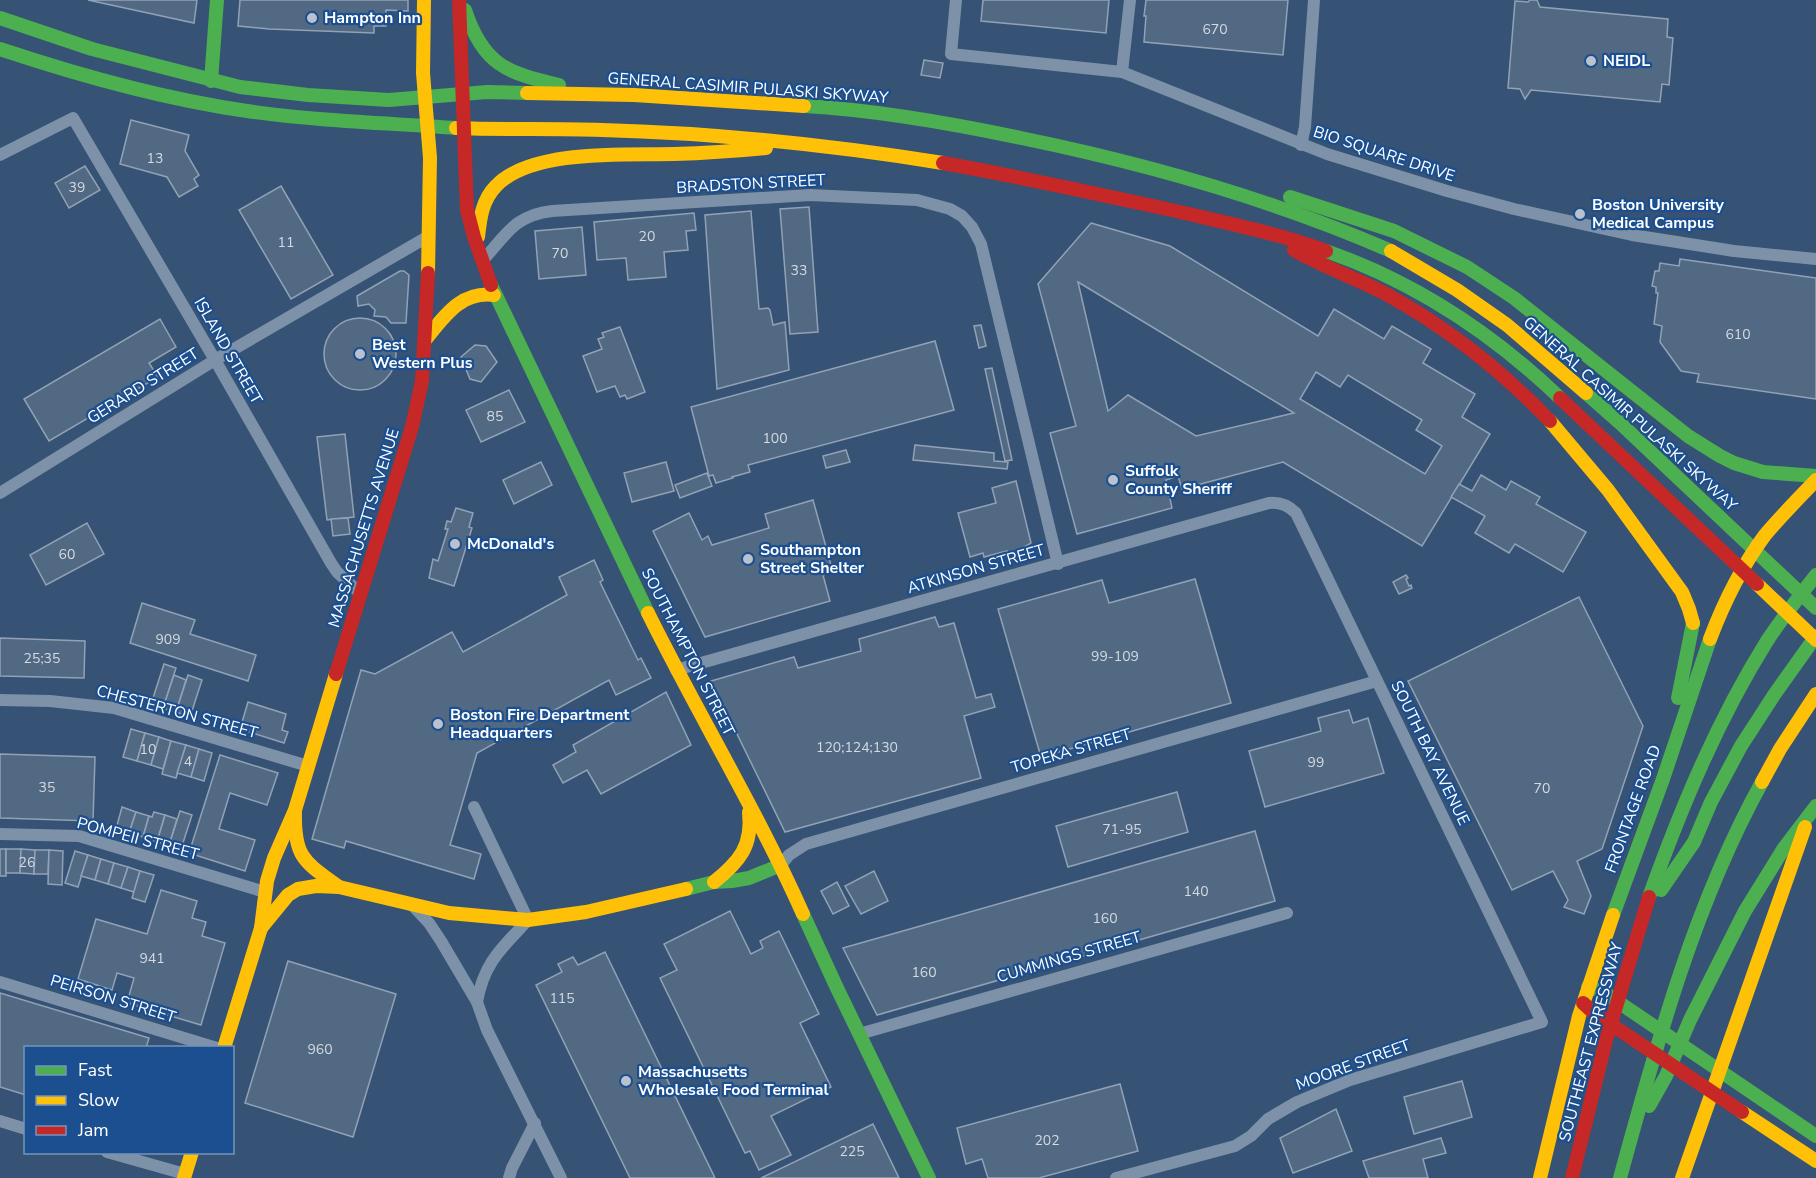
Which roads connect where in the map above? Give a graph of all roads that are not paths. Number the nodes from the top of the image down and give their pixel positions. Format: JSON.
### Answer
{"nodes":[{"id":1,"x":217,"y":0,"type":"edge"},
{"id":2,"x":424,"y":0,"type":"edge"},
{"id":3,"x":461,"y":0,"type":"edge"},
{"id":4,"x":956,"y":0,"type":"edge"},
{"id":5,"x":1130,"y":0,"type":"edge"},
{"id":6,"x":1314,"y":0,"type":"edge"},
{"id":7,"x":0,"y":18,"type":"edge"},
{"id":8,"x":0,"y":49,"type":"edge"},
{"id":9,"x":1122,"y":72,"type":"junction"},
{"id":10,"x":210,"y":81,"type":"junction"},
{"id":11,"x":462,"y":94,"type":"junction"},
{"id":12,"x":594,"y":94,"type":"junction"},
{"id":13,"x":425,"y":97,"type":"junction"},
{"id":14,"x":427,"y":126,"type":"junction"},
{"id":15,"x":463,"y":128,"type":"junction"},
{"id":16,"x":808,"y":143,"type":"junction"},
{"id":17,"x":1301,"y":145,"type":"junction"},
{"id":18,"x":0,"y":156,"type":"edge"},
{"id":19,"x":1198,"y":181,"type":"junction"},
{"id":20,"x":1269,"y":234,"type":"junction"},
{"id":21,"x":429,"y":236,"type":"junction"},
{"id":22,"x":1816,"y":259,"type":"edge"},
{"id":23,"x":483,"y":260,"type":"junction"},
{"id":24,"x":494,"y":295,"type":"junction"},
{"id":25,"x":425,"y":340,"type":"junction"},
{"id":26,"x":215,"y":360,"type":"junction"},
{"id":27,"x":1816,"y":478,"type":"edge"},
{"id":28,"x":0,"y":493,"type":"edge"},
{"id":29,"x":1284,"y":504,"type":"joint"},
{"id":30,"x":1058,"y":564,"type":"junction"},
{"id":31,"x":1816,"y":575,"type":"edge"},
{"id":32,"x":361,"y":594,"type":"junction"},
{"id":33,"x":1816,"y":608,"type":"edge"},
{"id":34,"x":1816,"y":636,"type":"edge"},
{"id":35,"x":1816,"y":640,"type":"edge"},
{"id":36,"x":676,"y":670,"type":"junction"},
{"id":37,"x":1377,"y":681,"type":"junction"},
{"id":38,"x":1816,"y":694,"type":"edge"},
{"id":39,"x":0,"y":700,"type":"edge"},
{"id":40,"x":308,"y":766,"type":"junction"},
{"id":41,"x":1662,"y":782,"type":"junction"},
{"id":42,"x":1816,"y":795,"type":"edge"},
{"id":43,"x":747,"y":801,"type":"junction"},
{"id":44,"x":1816,"y":806,"type":"edge"},
{"id":45,"x":474,"y":807,"type":"dead end"},
{"id":46,"x":295,"y":810,"type":"junction"},
{"id":47,"x":0,"y":834,"type":"edge"},
{"id":48,"x":781,"y":865,"type":"junction"},
{"id":49,"x":714,"y":882,"type":"junction"},
{"id":50,"x":339,"y":887,"type":"junction"},
{"id":51,"x":266,"y":892,"type":"junction"},
{"id":52,"x":410,"y":903,"type":"junction"},
{"id":53,"x":1287,"y":913,"type":"dead end"},
{"id":54,"x":1644,"y":915,"type":"junction"},
{"id":55,"x":528,"y":920,"type":"junction"},
{"id":56,"x":261,"y":928,"type":"junction"},
{"id":57,"x":0,"y":982,"type":"edge"},
{"id":58,"x":1588,"y":987,"type":"junction"},
{"id":59,"x":477,"y":1002,"type":"junction"},
{"id":60,"x":1583,"y":1003,"type":"junction"},
{"id":61,"x":1542,"y":1022,"type":"joint"},
{"id":62,"x":859,"y":1034,"type":"junction"},
{"id":63,"x":215,"y":1046,"type":"edge"},
{"id":64,"x":224,"y":1046,"type":"edge"},
{"id":65,"x":1720,"y":1071,"type":"junction"},
{"id":66,"x":1713,"y":1092,"type":"junction"},
{"id":67,"x":0,"y":1121,"type":"edge"},
{"id":68,"x":535,"y":1123,"type":"junction"},
{"id":69,"x":24,"y":1127,"type":"edge"},
{"id":70,"x":1816,"y":1136,"type":"edge"},
{"id":71,"x":1630,"y":1142,"type":"junction"},
{"id":72,"x":114,"y":1154,"type":"edge"},
{"id":73,"x":191,"y":1154,"type":"edge"},
{"id":74,"x":1816,"y":1161,"type":"edge"},
{"id":75,"x":185,"y":1176,"type":"edge"},
{"id":76,"x":509,"y":1178,"type":"edge"},
{"id":77,"x":561,"y":1178,"type":"edge"},
{"id":78,"x":928,"y":1178,"type":"edge"},
{"id":79,"x":1116,"y":1178,"type":"edge"},
{"id":80,"x":1540,"y":1178,"type":"edge"},
{"id":81,"x":1572,"y":1178,"type":"edge"},
{"id":82,"x":1620,"y":1178,"type":"edge"},
{"id":83,"x":1682,"y":1178,"type":"edge"}],
"edges":[{"from":1,"to":10,"type":"main road"},
{"from":2,"to":13,"type":"main road","name":"MASSACHUSETTS AVENUE"},
{"from":3,"to":11,"type":"main road"},
{"from":3,"to":12,"type":"main road"},
{"from":4,"to":9,"type":"street","name":"BIO SQUARE DRIVE"},
{"from":5,"to":9,"type":"street"},
{"from":6,"to":17,"type":"street"},
{"from":7,"to":10,"type":"main road","name":"GENERAL CASIMIR PULASKI SKYWAY"},
{"from":8,"to":14,"type":"main road","name":"GENERAL CASIMIR PULASKI SKYWAY"},
{"from":9,"to":17,"type":"street","name":"BIO SQUARE DRIVE"},
{"from":10,"to":13,"type":"main road","name":"GENERAL CASIMIR PULASKI SKYWAY"},
{"from":11,"to":12,"type":"main road","name":"GENERAL CASIMIR PULASKI SKYWAY"},
{"from":11,"to":13,"type":"main road","name":"GENERAL CASIMIR PULASKI SKYWAY"},
{"from":11,"to":15,"type":"main road"},
{"from":12,"to":19,"type":"main road","name":"GENERAL CASIMIR PULASKI SKYWAY"},
{"from":13,"to":14,"type":"main road","name":"MASSACHUSETTS AVENUE"},
{"from":14,"to":15,"type":"main road","name":"GENERAL CASIMIR PULASKI SKYWAY"},
{"from":14,"to":21,"type":"main road","name":"MASSACHUSETTS AVENUE"},
{"from":15,"to":16,"type":"main road","name":"GENERAL CASIMIR PULASKI SKYWAY"},
{"from":15,"to":23,"type":"main road","name":"SOUTHAMPTON STREET"},
{"from":16,"to":20,"type":"main road","name":"GENERAL CASIMIR PULASKI SKYWAY"},
{"from":16,"to":23,"type":"main road"},
{"from":17,"to":22,"type":"street","name":"BIO SQUARE DRIVE"},
{"from":18,"to":26,"type":"street","name":"ISLAND STREET"},
{"from":19,"to":27,"type":"main road"},
{"from":19,"to":33,"type":"main road","name":"GENERAL CASIMIR PULASKI SKYWAY"},
{"from":20,"to":35,"type":"main road","name":"GENERAL CASIMIR PULASKI SKYWAY"},
{"from":20,"to":41,"type":"main road"},
{"from":21,"to":25,"type":"main road","name":"MASSACHUSETTS AVENUE"},
{"from":21,"to":26,"type":"street","name":"GERARD STREET"},
{"from":23,"to":24,"type":"main road","name":"SOUTHAMPTON STREET"},
{"from":23,"to":30,"type":"street","name":"BRADSTON STREET"},
{"from":24,"to":25,"type":"main road"},
{"from":24,"to":36,"type":"main road","name":"SOUTHAMPTON STREET"},
{"from":25,"to":32,"type":"main road","name":"MASSACHUSETTS AVENUE"},
{"from":26,"to":28,"type":"street","name":"GERARD STREET"},
{"from":26,"to":32,"type":"street","name":"ISLAND STREET"},
{"from":27,"to":41,"type":"main road","name":"FRONTAGE ROAD"},
{"from":29,"to":30,"type":"street","name":"ATKINSON STREET"},
{"from":29,"to":37,"type":"street","name":"SOUTH BAY AVENUE"},
{"from":30,"to":36,"type":"street","name":"ATKINSON STREET"},
{"from":31,"to":54,"type":"main road"},
{"from":32,"to":40,"type":"main road","name":"MASSACHUSETTS AVENUE"},
{"from":34,"to":54,"type":"main road"},
{"from":36,"to":43,"type":"main road","name":"SOUTHAMPTON STREET"},
{"from":37,"to":48,"type":"street","name":"TOPEKA STREET"},
{"from":37,"to":61,"type":"street","name":"SOUTH BAY AVENUE"},
{"from":38,"to":71,"type":"main road"},
{"from":39,"to":40,"type":"street","name":"CHESTERTON STREET"},
{"from":40,"to":46,"type":"main road","name":"MASSACHUSETTS AVENUE"},
{"from":41,"to":58,"type":"main road","name":"FRONTAGE ROAD"},
{"from":42,"to":65,"type":"main road"},
{"from":43,"to":48,"type":"main road","name":"SOUTHAMPTON STREET"},
{"from":43,"to":49,"type":"main road"},
{"from":44,"to":71,"type":"main road"},
{"from":45,"to":55,"type":"street"},
{"from":46,"to":50,"type":"main road"},
{"from":46,"to":51,"type":"main road","name":"MASSACHUSETTS AVENUE"},
{"from":47,"to":51,"type":"street","name":"POMPEII STREET"},
{"from":48,"to":49,"type":"main road"},
{"from":48,"to":62,"type":"main road","name":"SOUTHAMPTON STREET"},
{"from":49,"to":55,"type":"main road"},
{"from":50,"to":52,"type":"main road"},
{"from":50,"to":56,"type":"main road"},
{"from":51,"to":56,"type":"main road","name":"MASSACHUSETTS AVENUE"},
{"from":52,"to":55,"type":"main road"},
{"from":52,"to":59,"type":"street"},
{"from":53,"to":62,"type":"street","name":"CUMMINGS STREET"},
{"from":54,"to":81,"type":"main road","name":"SOUTHEAST EXPRESSWAY"},
{"from":55,"to":59,"type":"street"},
{"from":56,"to":64,"type":"main road","name":"MASSACHUSETTS AVENUE"},
{"from":57,"to":63,"type":"street","name":"PEIRSON STREET"},
{"from":58,"to":60,"type":"main road","name":"FRONTAGE ROAD"},
{"from":58,"to":65,"type":"main road"},
{"from":59,"to":68,"type":"street"},
{"from":60,"to":66,"type":"main road"},
{"from":60,"to":80,"type":"main road","name":"FRONTAGE ROAD"},
{"from":61,"to":79,"type":"street","name":"MOORE STREET"},
{"from":62,"to":78,"type":"main road","name":"SOUTHAMPTON STREET"},
{"from":65,"to":66,"type":"main road"},
{"from":65,"to":70,"type":"main road"},
{"from":66,"to":74,"type":"main road"},
{"from":66,"to":83,"type":"main road"},
{"from":67,"to":69,"type":"street"},
{"from":68,"to":76,"type":"street"},
{"from":68,"to":77,"type":"street"},
{"from":71,"to":82,"type":"main road"},
{"from":72,"to":75,"type":"street"},
{"from":73,"to":75,"type":"main road"}]}
